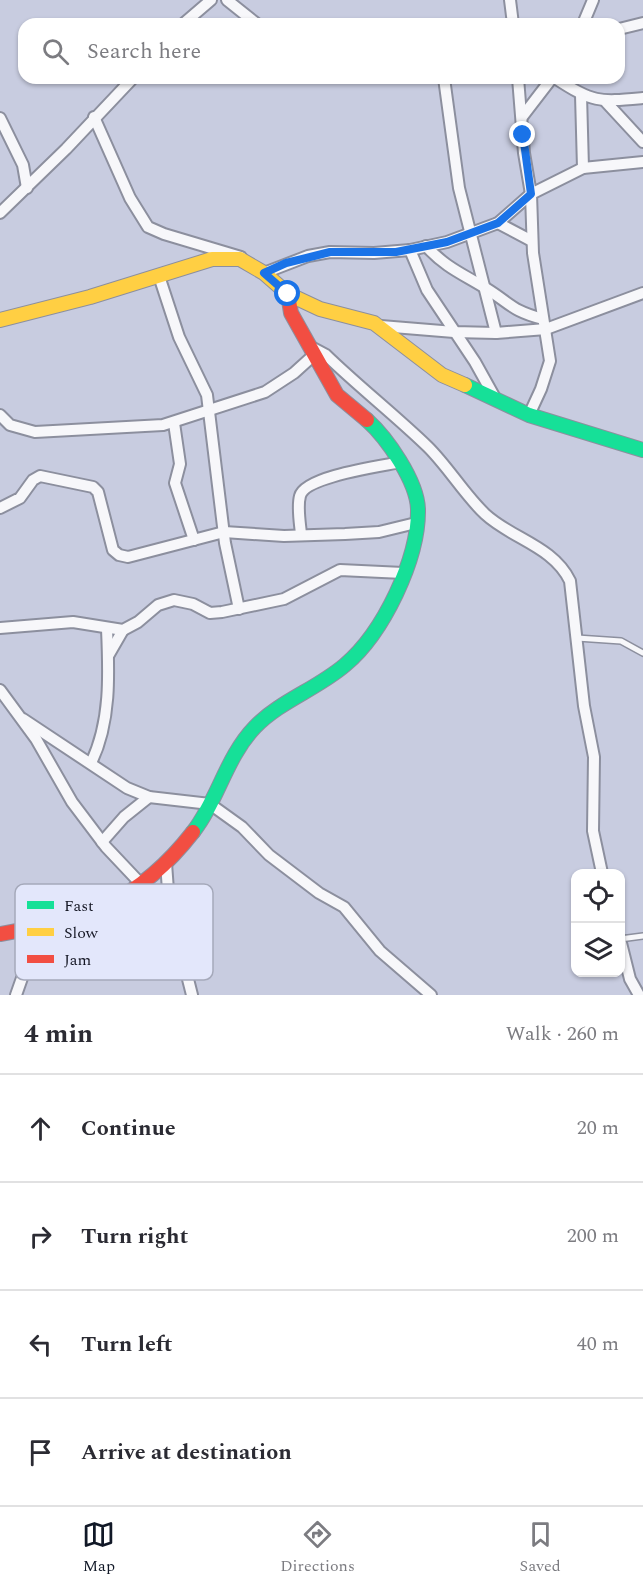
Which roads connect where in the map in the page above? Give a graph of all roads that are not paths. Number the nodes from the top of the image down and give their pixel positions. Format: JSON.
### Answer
{"nodes":[{"id":1,"x":211,"y":0,"type":"edge"},
{"id":2,"x":227,"y":0,"type":"edge"},
{"id":3,"x":510,"y":0,"type":"edge"},
{"id":4,"x":593,"y":0,"type":"edge"},
{"id":5,"x":190,"y":18,"type":"edge"},
{"id":6,"x":250,"y":18,"type":"edge"},
{"id":7,"x":512,"y":18,"type":"edge"},
{"id":8,"x":586,"y":18,"type":"edge"},
{"id":9,"x":643,"y":23,"type":"edge"},
{"id":10,"x":625,"y":28,"type":"edge"},
{"id":11,"x":127,"y":84,"type":"edge"},
{"id":12,"x":445,"y":84,"type":"edge"},
{"id":13,"x":519,"y":84,"type":"edge"},
{"id":14,"x":549,"y":84,"type":"edge"},
{"id":15,"x":564,"y":84,"type":"edge"},
{"id":16,"x":581,"y":95,"type":"junction"},
{"id":17,"x":643,"y":98,"type":"edge"},
{"id":18,"x":606,"y":102,"type":"junction"},
{"id":19,"x":94,"y":117,"type":"junction"},
{"id":20,"x":522,"y":117,"type":"junction"},
{"id":21,"x":0,"y":118,"type":"edge"},
{"id":22,"x":643,"y":142,"type":"edge"},
{"id":23,"x":643,"y":162,"type":"edge"},
{"id":24,"x":583,"y":168,"type":"junction"},
{"id":25,"x":27,"y":188,"type":"junction"},
{"id":26,"x":531,"y":194,"type":"junction"},
{"id":27,"x":0,"y":213,"type":"edge"},
{"id":28,"x":498,"y":223,"type":"junction"},
{"id":29,"x":471,"y":234,"type":"junction"},
{"id":30,"x":532,"y":241,"type":"junction"},
{"id":31,"x":426,"y":246,"type":"junction"},
{"id":32,"x":410,"y":250,"type":"junction"},
{"id":33,"x":245,"y":261,"type":"junction"},
{"id":34,"x":264,"y":273,"type":"junction"},
{"id":35,"x":159,"y":276,"type":"junction"},
{"id":36,"x":486,"y":288,"type":"junction"},
{"id":37,"x":643,"y":293,"type":"edge"},
{"id":38,"x":288,"y":294,"type":"junction"},
{"id":39,"x":0,"y":320,"type":"edge"},
{"id":40,"x":545,"y":324,"type":"junction"},
{"id":41,"x":378,"y":326,"type":"junction"},
{"id":42,"x":454,"y":332,"type":"junction"},
{"id":43,"x":496,"y":333,"type":"junction"},
{"id":44,"x":312,"y":350,"type":"junction"},
{"id":45,"x":495,"y":398,"type":"junction"},
{"id":46,"x":210,"y":411,"type":"junction"},
{"id":47,"x":0,"y":415,"type":"edge"},
{"id":48,"x":529,"y":415,"type":"junction"},
{"id":49,"x":174,"y":423,"type":"junction"},
{"id":50,"x":643,"y":450,"type":"edge"},
{"id":51,"x":401,"y":462,"type":"junction"},
{"id":52,"x":0,"y":508,"type":"edge"},
{"id":53,"x":416,"y":523,"type":"junction"},
{"id":54,"x":224,"y":532,"type":"junction"},
{"id":55,"x":301,"y":534,"type":"junction"},
{"id":56,"x":194,"y":540,"type":"junction"},
{"id":57,"x":403,"y":573,"type":"junction"},
{"id":58,"x":239,"y":609,"type":"junction"},
{"id":59,"x":0,"y":628,"type":"edge"},
{"id":60,"x":107,"y":629,"type":"junction"},
{"id":61,"x":123,"y":630,"type":"junction"},
{"id":62,"x":577,"y":638,"type":"junction"},
{"id":63,"x":643,"y":653,"type":"edge"},
{"id":64,"x":108,"y":656,"type":"junction"},
{"id":65,"x":0,"y":690,"type":"edge"},
{"id":66,"x":23,"y":719,"type":"junction"},
{"id":67,"x":91,"y":763,"type":"junction"},
{"id":68,"x":149,"y":797,"type":"junction"},
{"id":69,"x":210,"y":804,"type":"junction"},
{"id":70,"x":102,"y":842,"type":"junction"},
{"id":71,"x":166,"y":862,"type":"junction"},
{"id":72,"x":601,"y":869,"type":"edge"},
{"id":73,"x":140,"y":883,"type":"joint"},
{"id":74,"x":168,"y":884,"type":"edge"},
{"id":75,"x":15,"y":931,"type":"edge"},
{"id":76,"x":0,"y":934,"type":"edge"},
{"id":77,"x":643,"y":936,"type":"edge"},
{"id":78,"x":625,"y":938,"type":"edge"},
{"id":79,"x":625,"y":957,"type":"edge"},
{"id":80,"x":21,"y":980,"type":"edge"},
{"id":81,"x":188,"y":980,"type":"edge"},
{"id":82,"x":16,"y":995,"type":"edge"},
{"id":83,"x":192,"y":995,"type":"edge"},
{"id":84,"x":431,"y":995,"type":"edge"},
{"id":85,"x":639,"y":995,"type":"edge"}],
"edges":[{"from":1,"to":5,"type":"street"},
{"from":2,"to":6,"type":"street"},
{"from":3,"to":7,"type":"street"},
{"from":4,"to":8,"type":"street"},
{"from":9,"to":10,"type":"street"},
{"from":11,"to":19,"type":"street"},
{"from":12,"to":29,"type":"street"},
{"from":13,"to":20,"type":"street"},
{"from":14,"to":20,"type":"street"},
{"from":15,"to":16,"type":"street"},
{"from":16,"to":18,"type":"street"},
{"from":16,"to":24,"type":"street"},
{"from":17,"to":18,"type":"street"},
{"from":18,"to":22,"type":"street"},
{"from":19,"to":25,"type":"street"},
{"from":19,"to":33,"type":"street"},
{"from":20,"to":26,"type":"street"},
{"from":21,"to":25,"type":"street"},
{"from":23,"to":24,"type":"street"},
{"from":24,"to":26,"type":"street"},
{"from":25,"to":27,"type":"street"},
{"from":26,"to":28,"type":"street"},
{"from":26,"to":30,"type":"street"},
{"from":28,"to":29,"type":"street"},
{"from":28,"to":30,"type":"street"},
{"from":29,"to":31,"type":"street"},
{"from":29,"to":36,"type":"street"},
{"from":30,"to":40,"type":"street"},
{"from":31,"to":32,"type":"street"},
{"from":31,"to":36,"type":"street"},
{"from":32,"to":34,"type":"street"},
{"from":32,"to":42,"type":"street"},
{"from":33,"to":34,"type":"street"},
{"from":33,"to":35,"type":"street"},
{"from":34,"to":38,"type":"street"},
{"from":35,"to":39,"type":"street"},
{"from":35,"to":46,"type":"street"},
{"from":36,"to":40,"type":"street"},
{"from":36,"to":43,"type":"street"},
{"from":37,"to":40,"type":"street"},
{"from":38,"to":41,"type":"street"},
{"from":38,"to":44,"type":"street"},
{"from":40,"to":43,"type":"street"},
{"from":40,"to":48,"type":"street"},
{"from":41,"to":42,"type":"street"},
{"from":41,"to":45,"type":"street"},
{"from":42,"to":43,"type":"street"},
{"from":42,"to":45,"type":"street"},
{"from":44,"to":46,"type":"street"},
{"from":44,"to":51,"type":"street"},
{"from":44,"to":62,"type":"street"},
{"from":45,"to":48,"type":"street"},
{"from":46,"to":49,"type":"street"},
{"from":46,"to":54,"type":"street"},
{"from":47,"to":49,"type":"street"},
{"from":48,"to":50,"type":"street"},
{"from":49,"to":56,"type":"street"},
{"from":51,"to":53,"type":"street"},
{"from":51,"to":55,"type":"street"},
{"from":52,"to":56,"type":"street"},
{"from":53,"to":55,"type":"street"},
{"from":53,"to":57,"type":"street"},
{"from":54,"to":55,"type":"street"},
{"from":54,"to":56,"type":"street"},
{"from":54,"to":58,"type":"street"},
{"from":57,"to":58,"type":"street"},
{"from":57,"to":69,"type":"street"},
{"from":58,"to":61,"type":"street"},
{"from":59,"to":60,"type":"street"},
{"from":60,"to":61,"type":"street"},
{"from":60,"to":64,"type":"street"},
{"from":61,"to":64,"type":"street"},
{"from":62,"to":63,"type":"lane"},
{"from":62,"to":72,"type":"street"},
{"from":64,"to":67,"type":"street"},
{"from":65,"to":66,"type":"street"},
{"from":66,"to":67,"type":"street"},
{"from":66,"to":70,"type":"street"},
{"from":67,"to":68,"type":"street"},
{"from":68,"to":69,"type":"street"},
{"from":68,"to":70,"type":"street"},
{"from":69,"to":71,"type":"street"},
{"from":69,"to":84,"type":"street"},
{"from":70,"to":73,"type":"street"},
{"from":71,"to":73,"type":"street"},
{"from":71,"to":74,"type":"street"},
{"from":75,"to":76,"type":"street"},
{"from":77,"to":78,"type":"lane"},
{"from":79,"to":85,"type":"street"},
{"from":80,"to":82,"type":"street"},
{"from":81,"to":83,"type":"street"}]}
